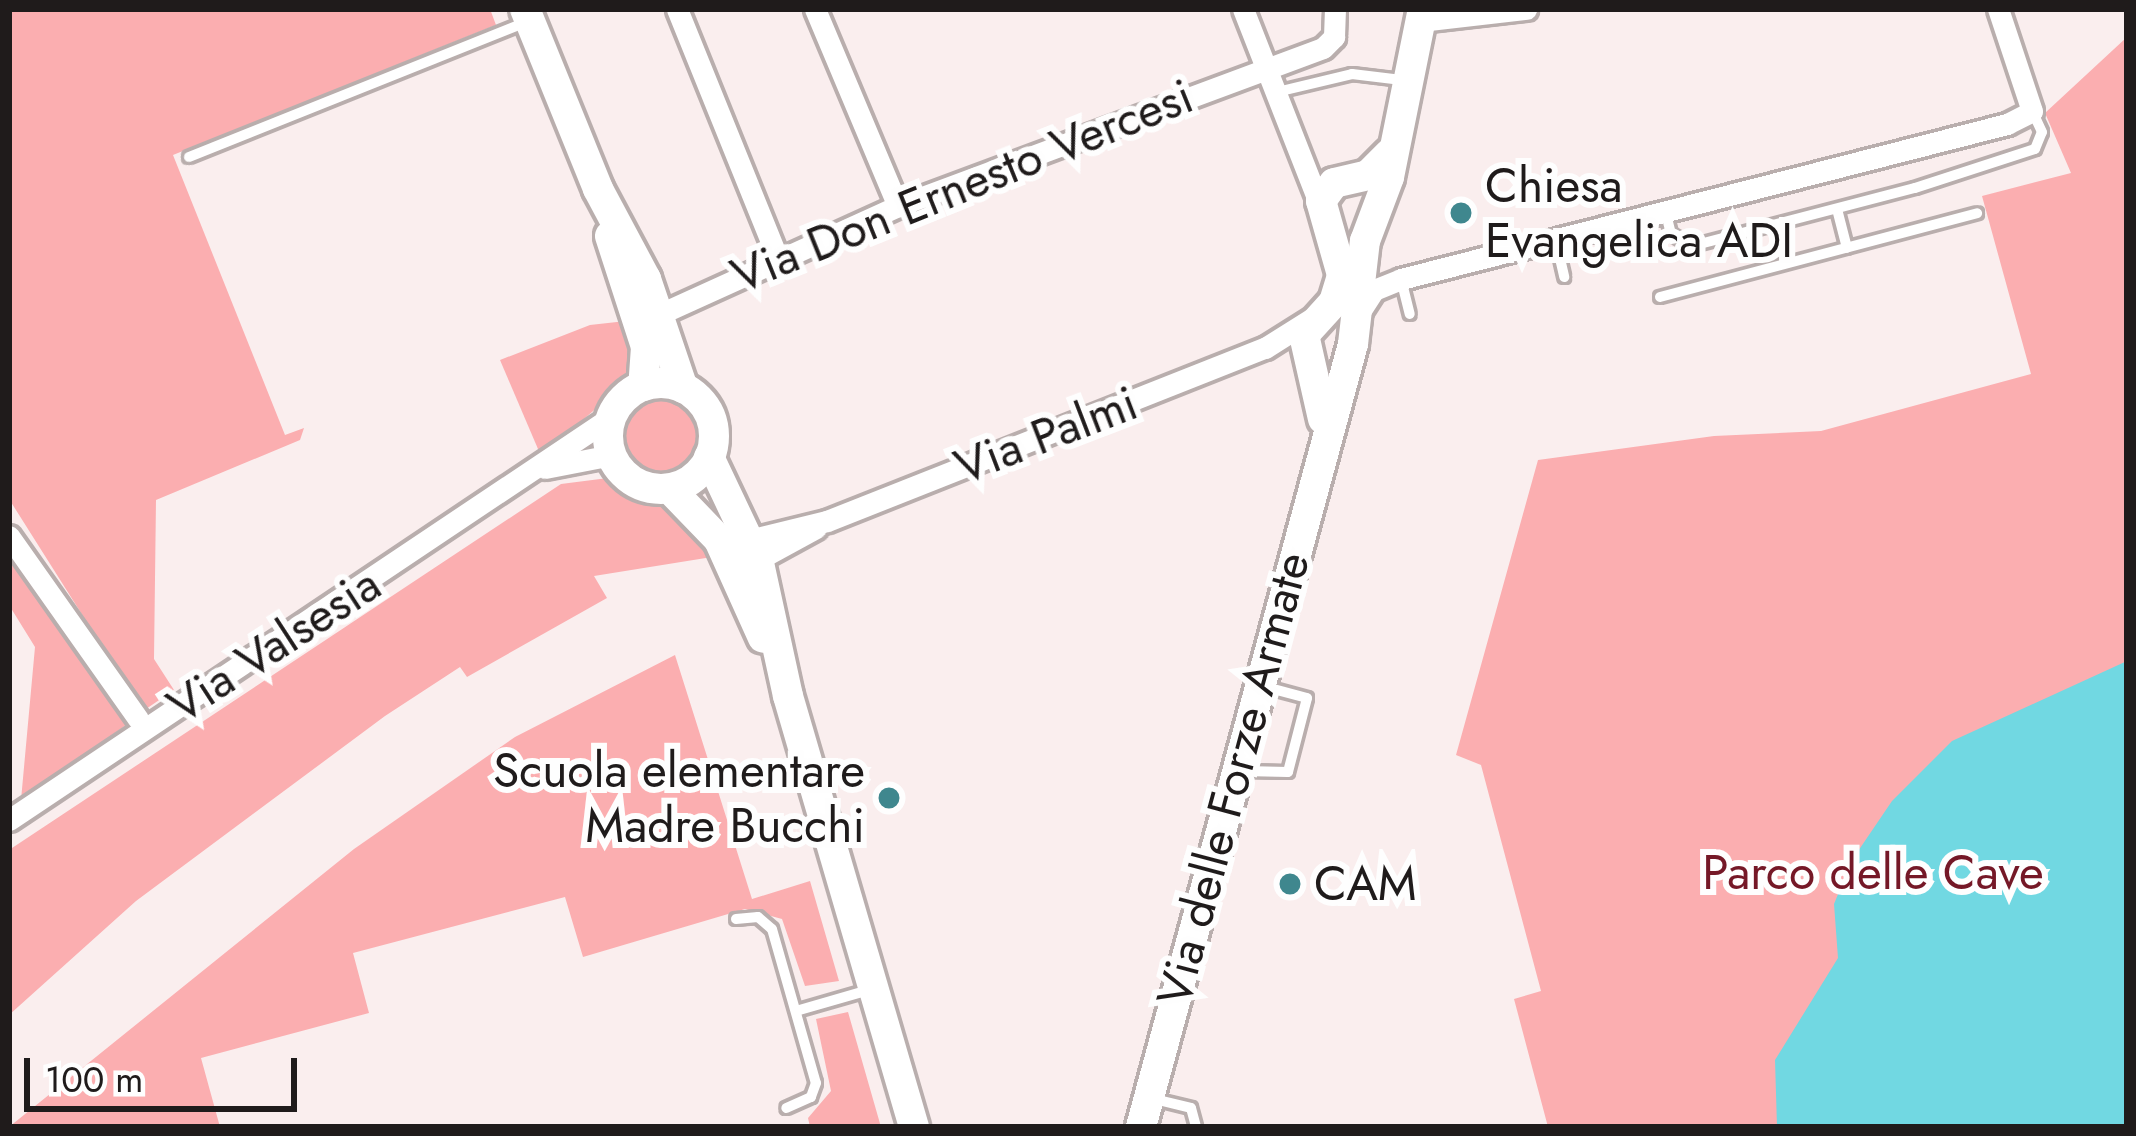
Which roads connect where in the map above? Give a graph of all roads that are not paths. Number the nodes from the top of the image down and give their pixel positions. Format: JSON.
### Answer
{"nodes":[{"id":1,"x":676,"y":9,"type":"edge"},
{"id":2,"x":814,"y":9,"type":"edge"},
{"id":3,"x":1243,"y":9,"type":"edge"},
{"id":4,"x":1334,"y":9,"type":"edge"},
{"id":5,"x":1526,"y":9,"type":"edge"},
{"id":6,"x":1998,"y":9,"type":"edge"},
{"id":7,"x":532,"y":13,"type":"edge"},
{"id":8,"x":1422,"y":15,"type":"edge"},
{"id":9,"x":1266,"y":67,"type":"junction"},
{"id":10,"x":1406,"y":81,"type":"junction"},
{"id":11,"x":1276,"y":92,"type":"junction"},
{"id":12,"x":2032,"y":111,"type":"junction"},
{"id":13,"x":1389,"y":154,"type":"junction"},
{"id":14,"x":189,"y":158,"type":"dead end"},
{"id":15,"x":1302,"y":162,"type":"junction"},
{"id":16,"x":1344,"y":179,"type":"junction"},
{"id":17,"x":598,"y":189,"type":"junction"},
{"id":18,"x":898,"y":206,"type":"junction"},
{"id":19,"x":1837,"y":209,"type":"junction"},
{"id":20,"x":1977,"y":213,"type":"dead end"},
{"id":21,"x":1666,"y":214,"type":"junction"},
{"id":22,"x":1323,"y":215,"type":"junction"},
{"id":23,"x":1375,"y":218,"type":"junction"},
{"id":24,"x":1556,"y":241,"type":"junction"},
{"id":25,"x":1847,"y":248,"type":"junction"},
{"id":26,"x":777,"y":256,"type":"junction"},
{"id":27,"x":1382,"y":275,"type":"junction"},
{"id":28,"x":1564,"y":277,"type":"dead end"},
{"id":29,"x":1660,"y":297,"type":"dead end"},
{"id":30,"x":660,"y":314,"type":"junction"},
{"id":31,"x":1410,"y":314,"type":"dead end"},
{"id":32,"x":1313,"y":333,"type":"junction"},
{"id":33,"x":1352,"y":336,"type":"junction"},
{"id":34,"x":644,"y":386,"type":"junction"},
{"id":35,"x":683,"y":388,"type":"junction"},
{"id":36,"x":611,"y":417,"type":"junction"},
{"id":37,"x":1324,"y":430,"type":"junction"},
{"id":38,"x":611,"y":455,"type":"junction"},
{"id":39,"x":709,"y":457,"type":"junction"},
{"id":40,"x":539,"y":470,"type":"junction"},
{"id":41,"x":670,"y":489,"type":"junction"},
{"id":42,"x":9,"y":536,"type":"edge"},
{"id":43,"x":747,"y":556,"type":"junction"},
{"id":44,"x":1257,"y":685,"type":"junction"},
{"id":45,"x":138,"y":719,"type":"dead end"},
{"id":46,"x":1235,"y":770,"type":"junction"},
{"id":47,"x":9,"y":820,"type":"edge"},
{"id":48,"x":736,"y":920,"type":"dead end"},
{"id":49,"x":875,"y":988,"type":"junction"},
{"id":50,"x":796,"y":1011,"type":"junction"},
{"id":51,"x":786,"y":1108,"type":"dead end"},
{"id":52,"x":1145,"y":1112,"type":"edge"},
{"id":53,"x":914,"y":1127,"type":"edge"},
{"id":54,"x":1196,"y":1127,"type":"edge"}],
"edges":[{"from":1,"to":26,"type":"street"},
{"from":2,"to":18,"type":"street"},
{"from":3,"to":9,"type":"street","name":"Via delle Forze Armate"},
{"from":4,"to":9,"type":"street","name":"Via Don Ernesto Vercesi"},
{"from":5,"to":8,"type":"street"},
{"from":6,"to":12,"type":"street"},
{"from":7,"to":14,"type":"lane"},
{"from":7,"to":17,"type":"street"},
{"from":8,"to":10,"type":"street","name":"Via delle Forze Armate"},
{"from":9,"to":11,"type":"street","name":"Via delle Forze Armate"},
{"from":9,"to":18,"type":"street","name":"Via Don Ernesto Vercesi"},
{"from":10,"to":11,"type":"lane"},
{"from":10,"to":13,"type":"street","name":"Via delle Forze Armate"},
{"from":11,"to":15,"type":"street","name":"Via delle Forze Armate"},
{"from":12,"to":19,"type":"lane"},
{"from":12,"to":21,"type":"street"},
{"from":13,"to":16,"type":"street"},
{"from":13,"to":23,"type":"street","name":"Via delle Forze Armate"},
{"from":15,"to":16,"type":"street"},
{"from":15,"to":22,"type":"street","name":"Via delle Forze Armate"},
{"from":16,"to":22,"type":"street"},
{"from":16,"to":23,"type":"street"},
{"from":17,"to":30,"type":"street"},
{"from":17,"to":34,"type":"street"},
{"from":18,"to":26,"type":"street","name":"Via Don Ernesto Vercesi"},
{"from":19,"to":21,"type":"lane"},
{"from":19,"to":25,"type":"lane"},
{"from":20,"to":25,"type":"lane"},
{"from":21,"to":24,"type":"street"},
{"from":22,"to":23,"type":"street"},
{"from":22,"to":32,"type":"street","name":"Via delle Forze Armate"},
{"from":23,"to":27,"type":"street","name":"Via delle Forze Armate"},
{"from":24,"to":27,"type":"street"},
{"from":24,"to":28,"type":"lane"},
{"from":25,"to":29,"type":"lane"},
{"from":26,"to":30,"type":"street","name":"Via Don Ernesto Vercesi"},
{"from":27,"to":31,"type":"lane"},
{"from":27,"to":33,"type":"street","name":"Via delle Forze Armate"},
{"from":30,"to":35,"type":"street"},
{"from":32,"to":33,"type":"street"},
{"from":32,"to":33,"type":"street"},
{"from":32,"to":37,"type":"street","name":"Via delle Forze Armate"},
{"from":32,"to":43,"type":"street","name":"Via Palmi"},
{"from":33,"to":37,"type":"street","name":"Via delle Forze Armate"},
{"from":34,"to":35,"type":"street"},
{"from":34,"to":36,"type":"street"},
{"from":35,"to":39,"type":"street"},
{"from":36,"to":38,"type":"street"},
{"from":36,"to":40,"type":"street","name":"Via Valsesia"},
{"from":37,"to":44,"type":"street","name":"Via delle Forze Armate"},
{"from":38,"to":40,"type":"street","name":"Via Valsesia"},
{"from":38,"to":41,"type":"street"},
{"from":39,"to":41,"type":"street"},
{"from":39,"to":43,"type":"street"},
{"from":40,"to":47,"type":"street","name":"Via Valsesia"},
{"from":41,"to":43,"type":"street"},
{"from":42,"to":45,"type":"street","name":"Via Valsesia"},
{"from":43,"to":49,"type":"street"},
{"from":44,"to":46,"type":"street","name":"Via delle Forze Armate"},
{"from":44,"to":46,"type":"lane"},
{"from":46,"to":52,"type":"street","name":"Via delle Forze Armate"},
{"from":48,"to":50,"type":"lane"},
{"from":49,"to":50,"type":"lane"},
{"from":49,"to":53,"type":"street"},
{"from":50,"to":51,"type":"lane"},
{"from":52,"to":54,"type":"lane"}]}
